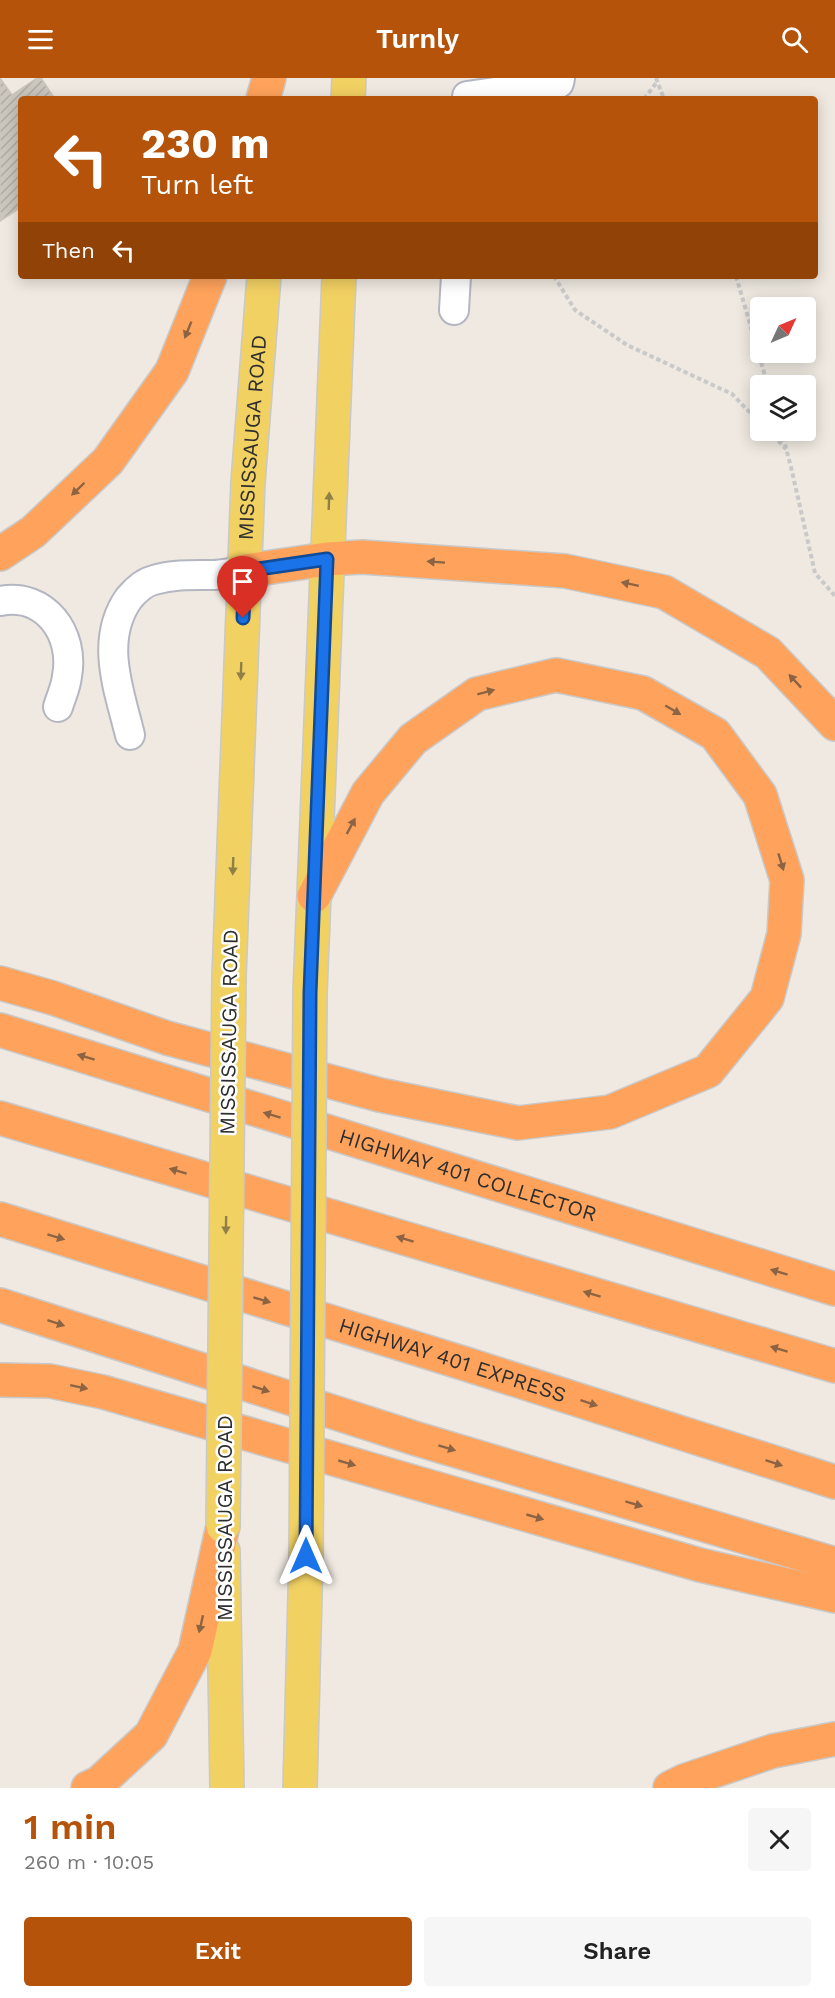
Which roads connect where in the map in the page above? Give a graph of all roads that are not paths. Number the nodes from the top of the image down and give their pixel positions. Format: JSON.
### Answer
{"nodes":[{"id":1,"x":269,"y":78,"type":"edge"},
{"id":2,"x":279,"y":78,"type":"edge"},
{"id":3,"x":349,"y":78,"type":"edge"},
{"id":4,"x":560,"y":78,"type":"edge"},
{"id":5,"x":466,"y":91,"type":"edge"},
{"id":6,"x":264,"y":96,"type":"edge"},
{"id":7,"x":277,"y":96,"type":"edge"},
{"id":8,"x":348,"y":96,"type":"edge"},
{"id":9,"x":209,"y":279,"type":"edge"},
{"id":10,"x":264,"y":279,"type":"edge"},
{"id":11,"x":339,"y":279,"type":"edge"},
{"id":12,"x":456,"y":279,"type":"edge"},
{"id":13,"x":454,"y":310,"type":"dead end"},
{"id":14,"x":0,"y":554,"type":"edge"},
{"id":15,"x":327,"y":559,"type":"junction"},
{"id":16,"x":245,"y":571,"type":"junction"},
{"id":17,"x":0,"y":601,"type":"edge"},
{"id":18,"x":58,"y":707,"type":"dead end"},
{"id":19,"x":835,"y":724,"type":"edge"},
{"id":20,"x":130,"y":735,"type":"dead end"},
{"id":21,"x":314,"y":896,"type":"junction"},
{"id":22,"x":0,"y":983,"type":"edge"},
{"id":23,"x":0,"y":1030,"type":"edge"},
{"id":24,"x":0,"y":1118,"type":"edge"},
{"id":25,"x":0,"y":1219,"type":"edge"},
{"id":26,"x":835,"y":1289,"type":"edge"},
{"id":27,"x":0,"y":1305,"type":"edge"},
{"id":28,"x":835,"y":1366,"type":"edge"},
{"id":29,"x":0,"y":1380,"type":"edge"},
{"id":30,"x":835,"y":1482,"type":"edge"},
{"id":31,"x":223,"y":1526,"type":"junction"},
{"id":32,"x":835,"y":1564,"type":"edge"},
{"id":33,"x":835,"y":1596,"type":"edge"},
{"id":34,"x":835,"y":1738,"type":"edge"},
{"id":35,"x":88,"y":1788,"type":"edge"},
{"id":36,"x":227,"y":1788,"type":"edge"},
{"id":37,"x":300,"y":1788,"type":"edge"},
{"id":38,"x":670,"y":1788,"type":"edge"}],
"edges":[{"from":1,"to":6,"type":"highway"},
{"from":2,"to":7,"type":"main road"},
{"from":3,"to":8,"type":"main road"},
{"from":4,"to":5,"type":"lane"},
{"from":9,"to":14,"type":"highway","one_way":true},
{"from":10,"to":16,"type":"main road","name":"MISSISSAUGA ROAD"},
{"from":15,"to":11,"type":"main road","one_way":true},
{"from":12,"to":13,"type":"lane"},
{"from":15,"to":16,"type":"highway"},
{"from":19,"to":15,"type":"highway","one_way":true},
{"from":15,"to":21,"type":"main road"},
{"from":16,"to":20,"type":"lane"},
{"from":16,"to":31,"type":"main road","name":"MISSISSAUGA ROAD","one_way":true,"bridge":true},
{"from":17,"to":18,"type":"lane"},
{"from":21,"to":22,"type":"highway","one_way":true},
{"from":21,"to":37,"type":"main road","bridge":true},
{"from":26,"to":23,"type":"highway","name":"HIGHWAY 401 COLLECTOR","one_way":true},
{"from":28,"to":24,"type":"highway","one_way":true},
{"from":25,"to":30,"type":"highway","name":"HIGHWAY 401 EXPRESS","one_way":true},
{"from":27,"to":32,"type":"highway","one_way":true},
{"from":29,"to":33,"type":"highway","one_way":true},
{"from":31,"to":35,"type":"highway","one_way":true},
{"from":31,"to":36,"type":"main road","name":"MISSISSAUGA ROAD"},
{"from":34,"to":38,"type":"highway"}]}
